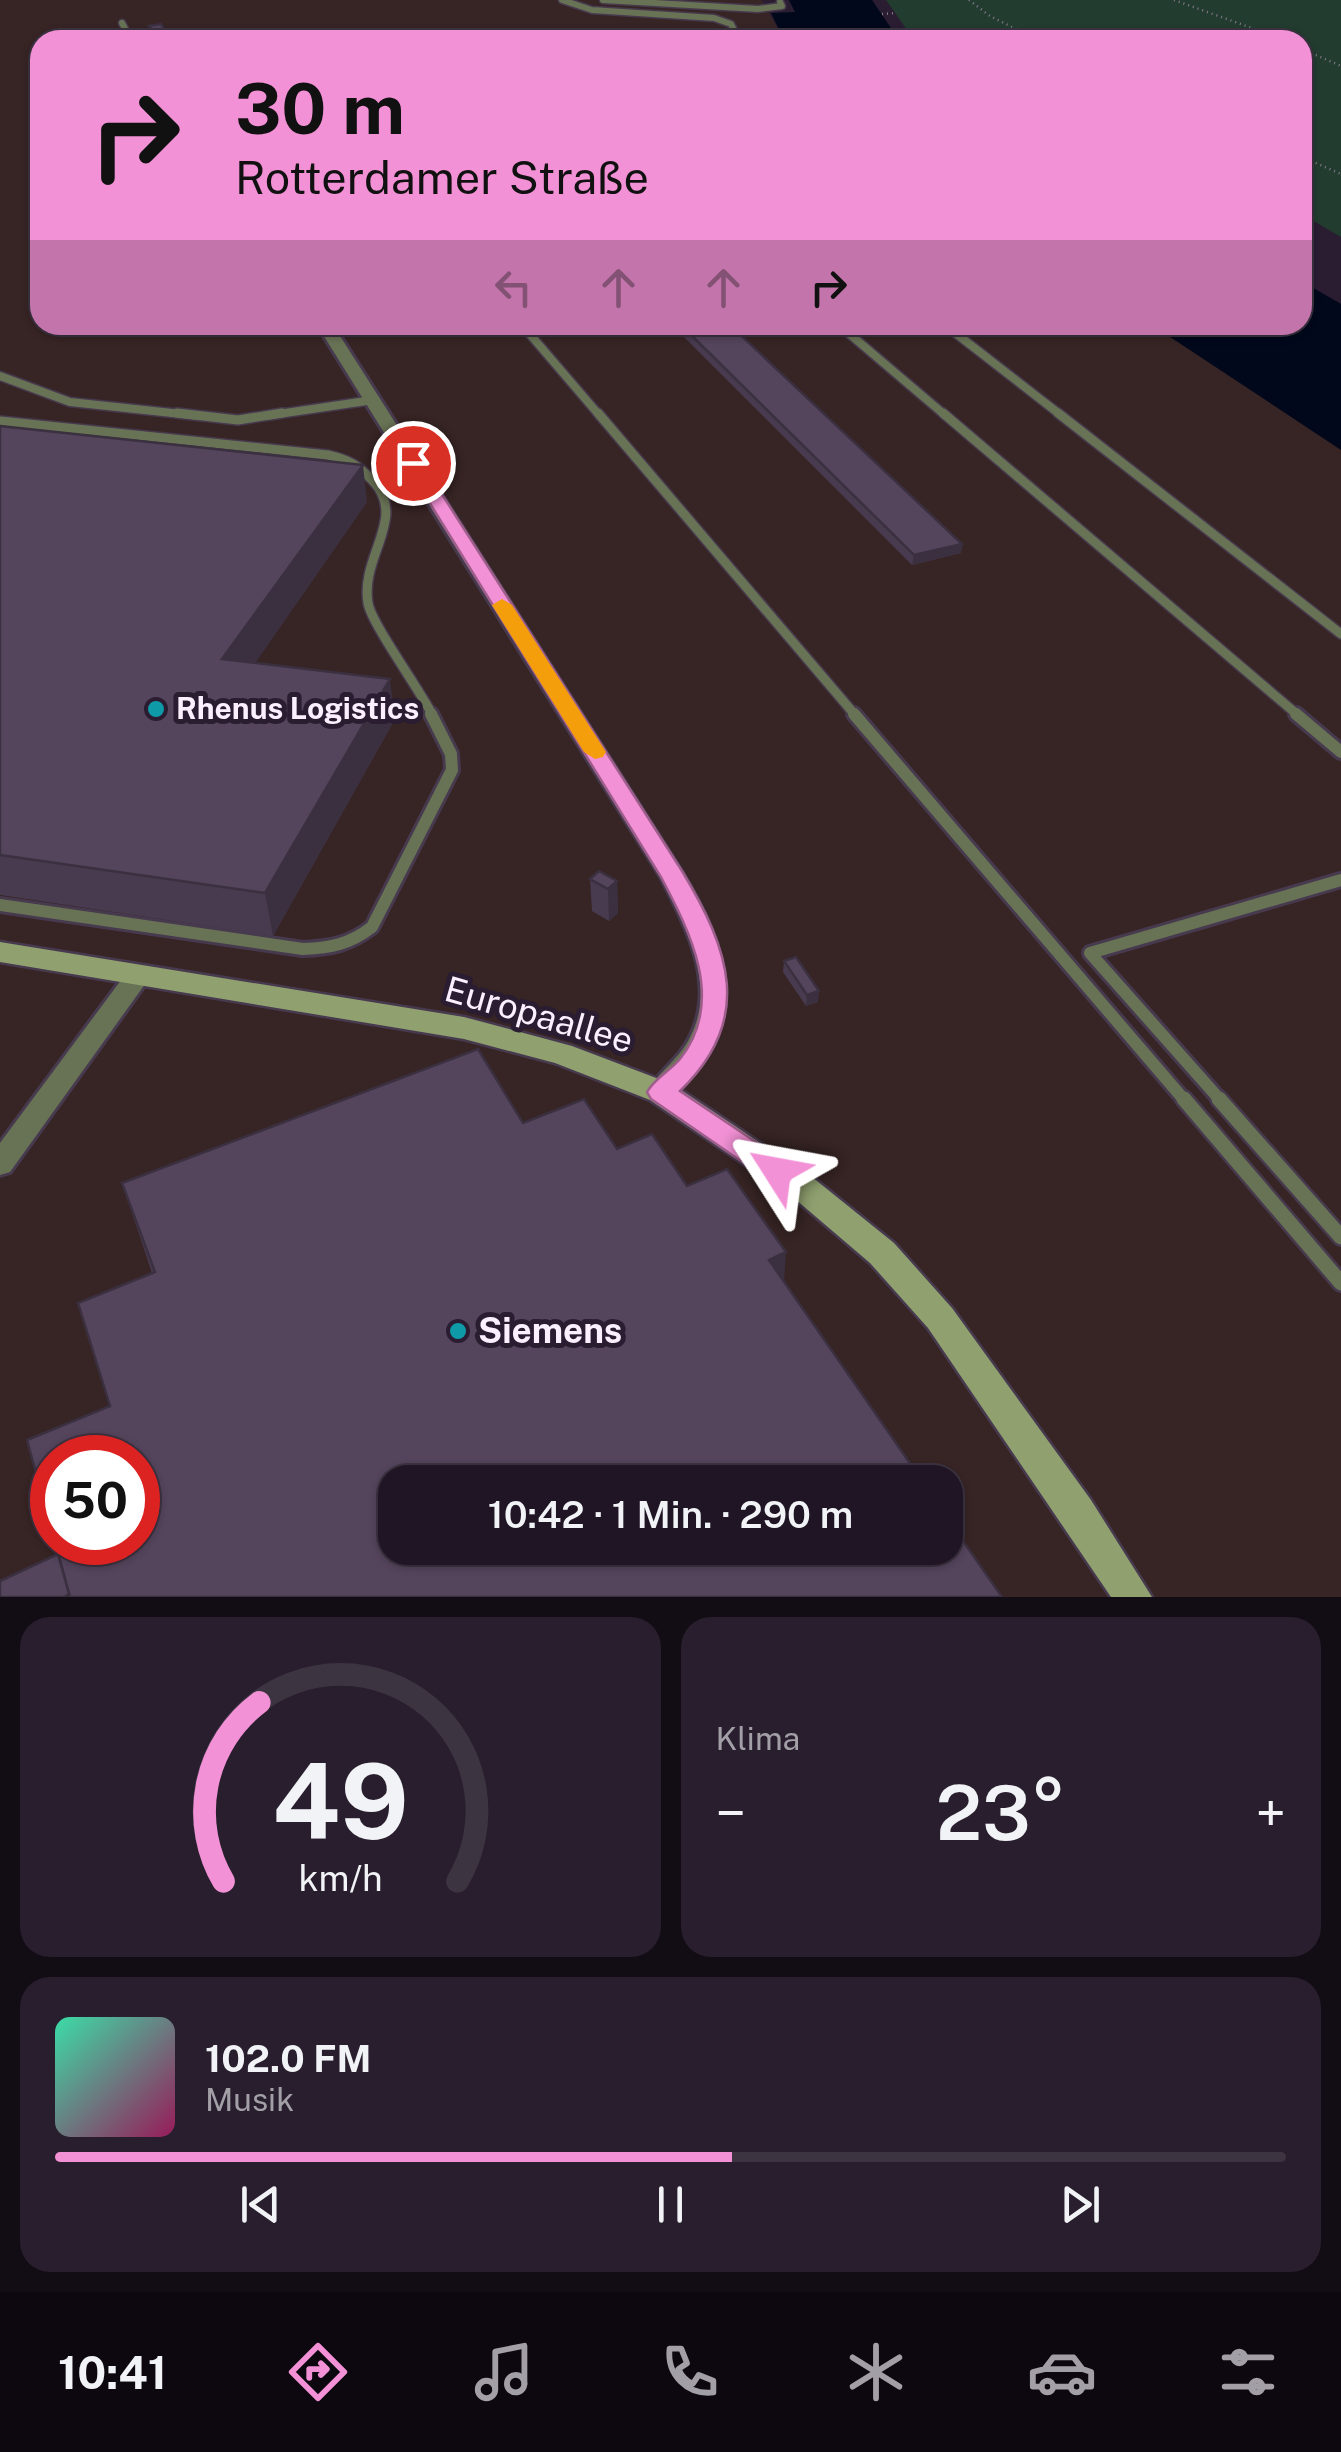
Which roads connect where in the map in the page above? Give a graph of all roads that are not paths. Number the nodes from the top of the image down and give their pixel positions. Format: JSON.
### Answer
{"nodes":[{"id":1,"x":562,"y":0,"type":"edge"},
{"id":2,"x":603,"y":0,"type":"edge"},
{"id":3,"x":780,"y":2,"type":"edge"},
{"id":4,"x":122,"y":24,"type":"dead end"},
{"id":5,"x":125,"y":30,"type":"edge"},
{"id":6,"x":734,"y":30,"type":"edge"},
{"id":7,"x":331,"y":335,"type":"edge"},
{"id":8,"x":531,"y":335,"type":"edge"},
{"id":9,"x":850,"y":335,"type":"edge"},
{"id":10,"x":958,"y":335,"type":"edge"},
{"id":11,"x":0,"y":376,"type":"edge"},
{"id":12,"x":373,"y":400,"type":"junction"},
{"id":13,"x":0,"y":421,"type":"edge"},
{"id":14,"x":1341,"y":634,"type":"edge"},
{"id":15,"x":1341,"y":752,"type":"edge"},
{"id":16,"x":1341,"y":880,"type":"edge"},
{"id":17,"x":0,"y":905,"type":"edge"},
{"id":18,"x":0,"y":952,"type":"edge"},
{"id":19,"x":139,"y":974,"type":"junction"},
{"id":20,"x":661,"y":1092,"type":"junction"},
{"id":21,"x":0,"y":1164,"type":"edge"},
{"id":22,"x":1341,"y":1237,"type":"edge"},
{"id":23,"x":1341,"y":1283,"type":"edge"},
{"id":24,"x":1132,"y":1597,"type":"edge"}],
"edges":[{"from":1,"to":6,"type":"lane"},
{"from":2,"to":3,"type":"lane"},
{"from":4,"to":5,"type":"lane"},
{"from":7,"to":12,"type":"street"},
{"from":8,"to":23,"type":"lane"},
{"from":9,"to":15,"type":"lane"},
{"from":10,"to":14,"type":"lane"},
{"from":11,"to":12,"type":"lane"},
{"from":12,"to":20,"type":"street"},
{"from":13,"to":17,"type":"lane"},
{"from":16,"to":22,"type":"lane"},
{"from":18,"to":19,"type":"main road","name":"Europaallee"},
{"from":19,"to":20,"type":"main road","name":"Europaallee"},
{"from":19,"to":21,"type":"street"},
{"from":20,"to":24,"type":"main road","name":"Europaallee"}]}
